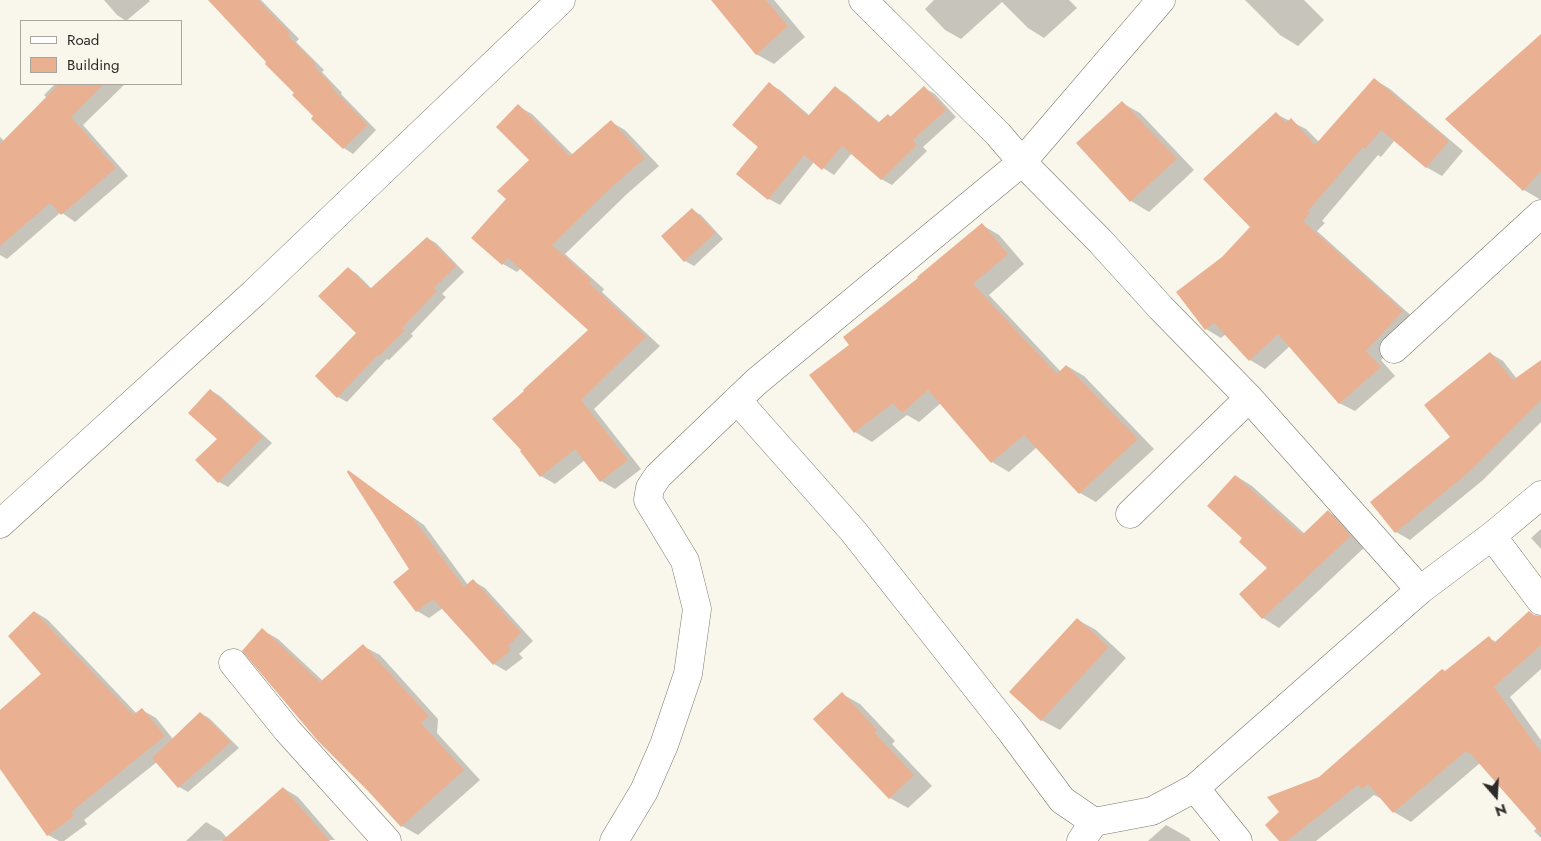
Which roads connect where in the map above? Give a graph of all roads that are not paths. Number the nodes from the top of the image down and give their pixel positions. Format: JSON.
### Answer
{"nodes":[{"id":1,"x":561,"y":0,"type":"edge"},
{"id":2,"x":863,"y":0,"type":"edge"},
{"id":3,"x":1161,"y":0,"type":"edge"},
{"id":4,"x":1022,"y":162,"type":"junction"},
{"id":5,"x":1541,"y":214,"type":"edge"},
{"id":6,"x":1394,"y":349,"type":"dead end"},
{"id":7,"x":1249,"y":398,"type":"junction"},
{"id":8,"x":737,"y":400,"type":"junction"},
{"id":9,"x":1541,"y":495,"type":"edge"},
{"id":10,"x":1130,"y":514,"type":"dead end"},
{"id":11,"x":0,"y":524,"type":"edge"},
{"id":12,"x":1492,"y":536,"type":"junction"},
{"id":13,"x":1420,"y":590,"type":"junction"},
{"id":14,"x":1541,"y":601,"type":"edge"},
{"id":15,"x":233,"y":663,"type":"dead end"},
{"id":16,"x":1196,"y":788,"type":"junction"},
{"id":17,"x":1087,"y":832,"type":"edge"},
{"id":18,"x":387,"y":841,"type":"edge"},
{"id":19,"x":614,"y":841,"type":"edge"},
{"id":20,"x":1238,"y":841,"type":"edge"}],
"edges":[{"from":1,"to":11,"type":"street"},
{"from":2,"to":4,"type":"street"},
{"from":3,"to":4,"type":"street"},
{"from":4,"to":7,"type":"street"},
{"from":4,"to":8,"type":"street"},
{"from":5,"to":6,"type":"street"},
{"from":7,"to":10,"type":"street"},
{"from":7,"to":13,"type":"street"},
{"from":8,"to":17,"type":"street"},
{"from":8,"to":19,"type":"street"},
{"from":9,"to":12,"type":"street"},
{"from":12,"to":13,"type":"street"},
{"from":12,"to":14,"type":"street"},
{"from":13,"to":16,"type":"street"},
{"from":15,"to":18,"type":"street"},
{"from":16,"to":17,"type":"street"},
{"from":16,"to":20,"type":"street"}]}
